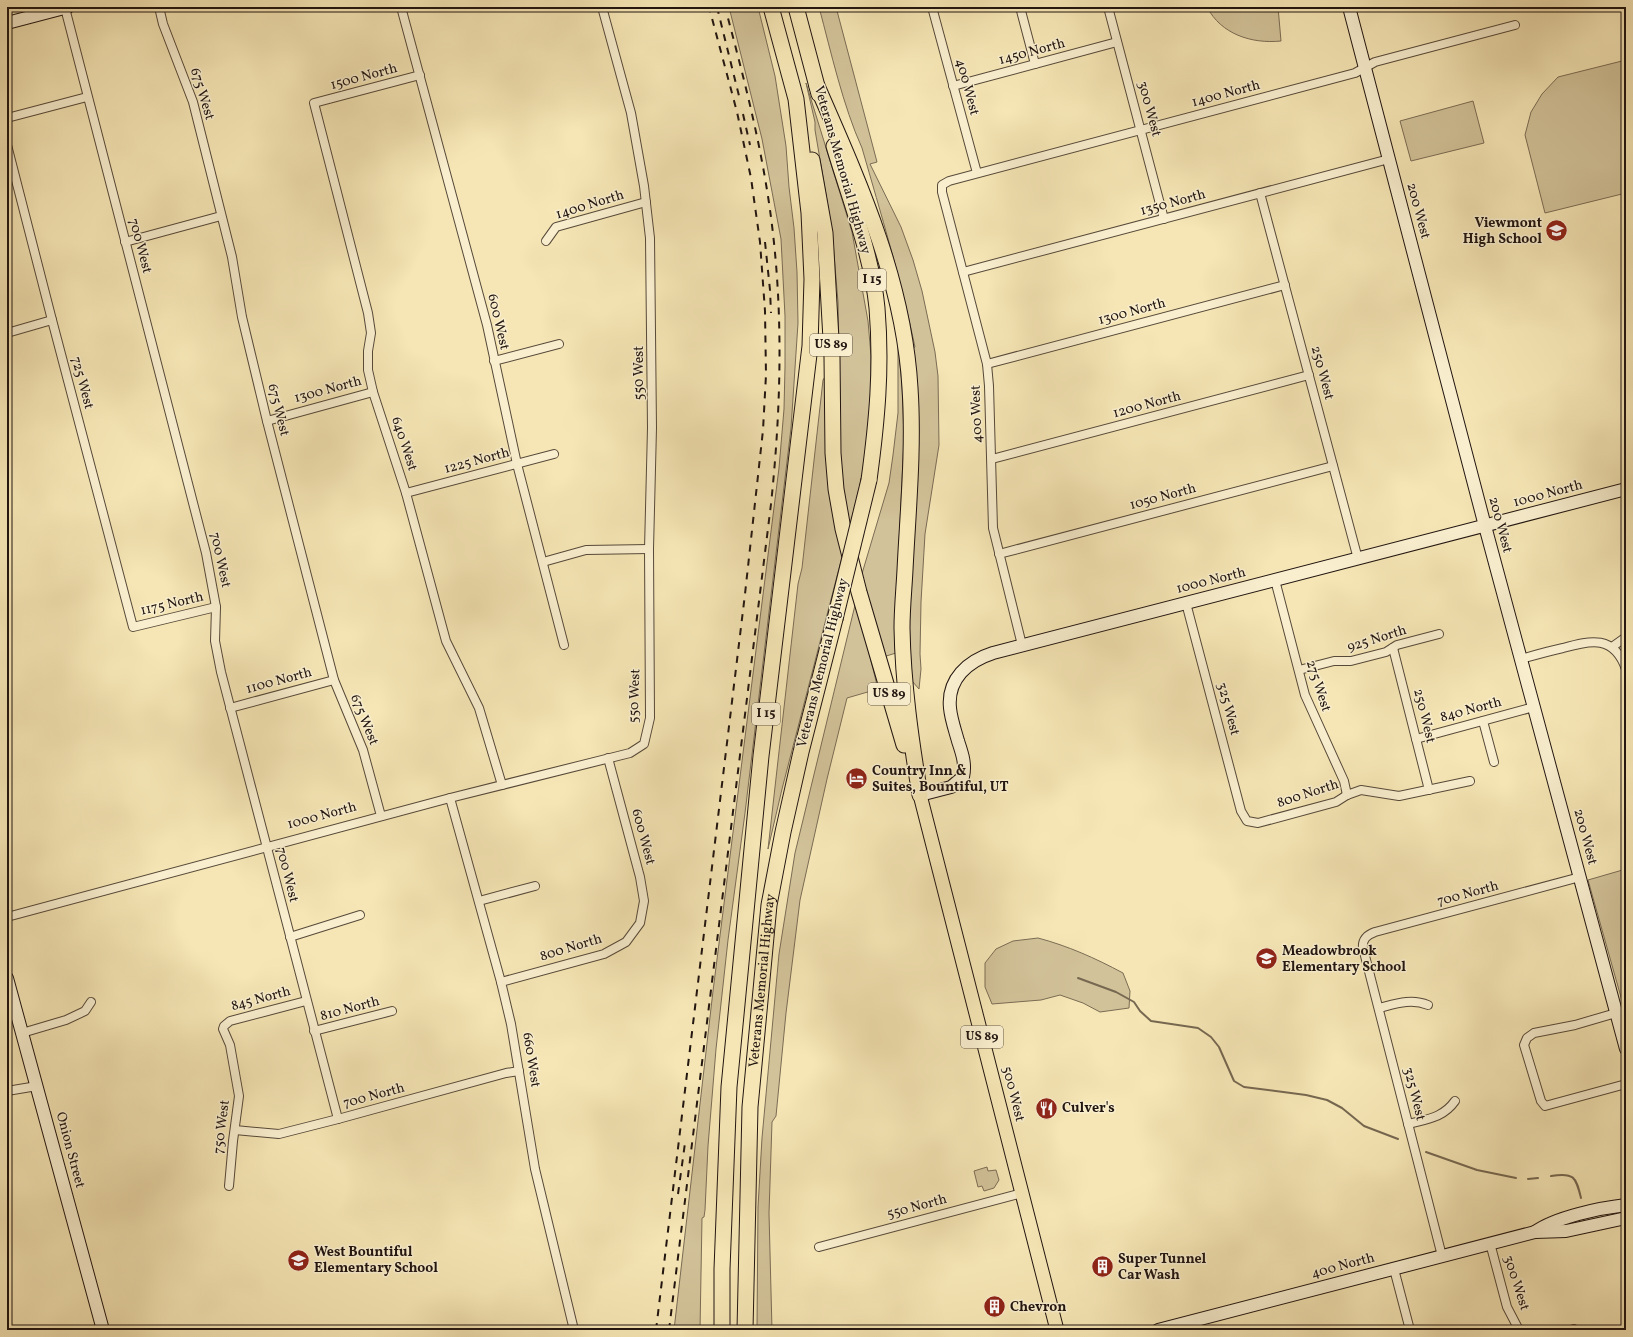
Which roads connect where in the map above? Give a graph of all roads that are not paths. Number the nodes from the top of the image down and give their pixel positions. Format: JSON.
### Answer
{"nodes":[{"id":1,"x":159,"y":7,"type":"edge"},
{"id":2,"x":401,"y":7,"type":"edge"},
{"id":3,"x":602,"y":7,"type":"edge"},
{"id":4,"x":771,"y":7,"type":"edge"},
{"id":5,"x":796,"y":7,"type":"edge"},
{"id":6,"x":932,"y":7,"type":"edge"},
{"id":7,"x":1020,"y":7,"type":"edge"},
{"id":8,"x":1108,"y":7,"type":"edge"},
{"id":9,"x":1349,"y":7,"type":"edge"},
{"id":10,"x":66,"y":8,"type":"edge"},
{"id":11,"x":7,"y":23,"type":"edge"},
{"id":12,"x":1515,"y":25,"type":"dead end"},
{"id":13,"x":1117,"y":42,"type":"junction"},
{"id":14,"x":1035,"y":64,"type":"junction"},
{"id":15,"x":1365,"y":68,"type":"junction"},
{"id":16,"x":420,"y":75,"type":"junction"},
{"id":17,"x":817,"y":86,"type":"junction"},
{"id":18,"x":953,"y":86,"type":"junction"},
{"id":19,"x":87,"y":97,"type":"junction"},
{"id":20,"x":796,"y":99,"type":"junction"},
{"id":21,"x":314,"y":103,"type":"joint"},
{"id":22,"x":7,"y":118,"type":"edge"},
{"id":23,"x":1140,"y":130,"type":"junction"},
{"id":24,"x":7,"y":145,"type":"edge"},
{"id":25,"x":1389,"y":159,"type":"junction"},
{"id":26,"x":977,"y":173,"type":"junction"},
{"id":27,"x":942,"y":185,"type":"joint"},
{"id":28,"x":1260,"y":193,"type":"junction"},
{"id":29,"x":646,"y":202,"type":"junction"},
{"id":30,"x":221,"y":216,"type":"junction"},
{"id":31,"x":1164,"y":219,"type":"junction"},
{"id":32,"x":546,"y":241,"type":"dead end"},
{"id":33,"x":125,"y":242,"type":"junction"},
{"id":34,"x":963,"y":272,"type":"junction"},
{"id":35,"x":1285,"y":284,"type":"junction"},
{"id":36,"x":52,"y":320,"type":"junction"},
{"id":37,"x":7,"y":333,"type":"edge"},
{"id":38,"x":559,"y":344,"type":"dead end"},
{"id":39,"x":494,"y":361,"type":"junction"},
{"id":40,"x":987,"y":364,"type":"junction"},
{"id":41,"x":1309,"y":375,"type":"junction"},
{"id":42,"x":373,"y":392,"type":"junction"},
{"id":43,"x":267,"y":421,"type":"junction"},
{"id":44,"x":554,"y":454,"type":"dead end"},
{"id":45,"x":992,"y":459,"type":"junction"},
{"id":46,"x":517,"y":464,"type":"junction"},
{"id":47,"x":1333,"y":466,"type":"junction"},
{"id":48,"x":1626,"y":489,"type":"edge"},
{"id":49,"x":406,"y":493,"type":"junction"},
{"id":50,"x":1485,"y":526,"type":"junction"},
{"id":51,"x":649,"y":549,"type":"junction"},
{"id":52,"x":999,"y":554,"type":"junction"},
{"id":53,"x":1358,"y":559,"type":"junction"},
{"id":54,"x":543,"y":562,"type":"junction"},
{"id":55,"x":1275,"y":580,"type":"junction"},
{"id":56,"x":1186,"y":603,"type":"junction"},
{"id":57,"x":216,"y":607,"type":"junction"},
{"id":58,"x":134,"y":627,"type":"joint"},
{"id":59,"x":1439,"y":634,"type":"dead end"},
{"id":60,"x":1626,"y":637,"type":"edge"},
{"id":61,"x":564,"y":645,"type":"dead end"},
{"id":62,"x":1022,"y":645,"type":"junction"},
{"id":63,"x":1612,"y":647,"type":"junction"},
{"id":64,"x":1393,"y":648,"type":"junction"},
{"id":65,"x":1521,"y":659,"type":"junction"},
{"id":66,"x":1626,"y":669,"type":"edge"},
{"id":67,"x":1299,"y":670,"type":"junction"},
{"id":68,"x":334,"y":680,"type":"junction"},
{"id":69,"x":1534,"y":707,"type":"junction"},
{"id":70,"x":230,"y":708,"type":"junction"},
{"id":71,"x":1484,"y":721,"type":"junction"},
{"id":72,"x":1416,"y":739,"type":"junction"},
{"id":73,"x":644,"y":744,"type":"joint"},
{"id":74,"x":608,"y":758,"type":"junction"},
{"id":75,"x":1494,"y":762,"type":"dead end"},
{"id":76,"x":1470,"y":781,"type":"dead end"},
{"id":77,"x":502,"y":785,"type":"junction"},
{"id":78,"x":1429,"y":790,"type":"junction"},
{"id":79,"x":920,"y":795,"type":"junction"},
{"id":80,"x":1347,"y":796,"type":"junction"},
{"id":81,"x":450,"y":798,"type":"junction"},
{"id":82,"x":381,"y":816,"type":"junction"},
{"id":83,"x":1247,"y":821,"type":"joint"},
{"id":84,"x":267,"y":847,"type":"junction"},
{"id":85,"x":1580,"y":877,"type":"junction"},
{"id":86,"x":535,"y":886,"type":"dead end"},
{"id":87,"x":479,"y":901,"type":"junction"},
{"id":88,"x":360,"y":915,"type":"dead end"},
{"id":89,"x":7,"y":917,"type":"edge"},
{"id":90,"x":640,"y":923,"type":"joint"},
{"id":91,"x":290,"y":937,"type":"junction"},
{"id":92,"x":1364,"y":939,"type":"joint"},
{"id":93,"x":7,"y":978,"type":"edge"},
{"id":94,"x":501,"y":982,"type":"junction"},
{"id":95,"x":306,"y":1001,"type":"junction"},
{"id":96,"x":91,"y":1002,"type":"dead end"},
{"id":97,"x":1428,"y":1005,"type":"dead end"},
{"id":98,"x":1378,"y":1008,"type":"junction"},
{"id":99,"x":392,"y":1011,"type":"dead end"},
{"id":100,"x":1616,"y":1013,"type":"junction"},
{"id":101,"x":224,"y":1026,"type":"joint"},
{"id":102,"x":314,"y":1031,"type":"junction"},
{"id":103,"x":22,"y":1033,"type":"junction"},
{"id":104,"x":1626,"y":1049,"type":"edge"},
{"id":105,"x":519,"y":1071,"type":"junction"},
{"id":106,"x":1626,"y":1084,"type":"edge"},
{"id":107,"x":37,"y":1086,"type":"junction"},
{"id":108,"x":7,"y":1091,"type":"edge"},
{"id":109,"x":1455,"y":1101,"type":"dead end"},
{"id":110,"x":338,"y":1120,"type":"junction"},
{"id":111,"x":1408,"y":1124,"type":"junction"},
{"id":112,"x":235,"y":1130,"type":"junction"},
{"id":113,"x":229,"y":1186,"type":"dead end"},
{"id":114,"x":1022,"y":1193,"type":"junction"},
{"id":115,"x":1626,"y":1205,"type":"edge"},
{"id":116,"x":1626,"y":1218,"type":"edge"},
{"id":117,"x":1535,"y":1232,"type":"junction"},
{"id":118,"x":1490,"y":1244,"type":"junction"},
{"id":119,"x":819,"y":1247,"type":"dead end"},
{"id":120,"x":1442,"y":1256,"type":"junction"},
{"id":121,"x":1394,"y":1268,"type":"junction"},
{"id":122,"x":104,"y":1330,"type":"edge"},
{"id":123,"x":574,"y":1330,"type":"edge"},
{"id":124,"x":722,"y":1330,"type":"edge"},
{"id":125,"x":745,"y":1330,"type":"edge"},
{"id":126,"x":1057,"y":1330,"type":"edge"},
{"id":127,"x":1158,"y":1330,"type":"edge"},
{"id":128,"x":1410,"y":1330,"type":"edge"},
{"id":129,"x":1519,"y":1330,"type":"edge"}],
"edges":[{"from":1,"to":30,"type":"street","name":"675 West"},
{"from":2,"to":16,"type":"street","name":"600 West"},
{"from":3,"to":29,"type":"street","name":"550 West"},
{"from":4,"to":20,"type":"highway","name":"Veterans Memorial Highway","number":"I 15"},
{"from":5,"to":17,"type":"highway","name":"Veterans Memorial Highway","number":"I 15"},
{"from":6,"to":18,"type":"street","name":"400 West"},
{"from":7,"to":14,"type":"street"},
{"from":8,"to":13,"type":"street","name":"300 West"},
{"from":9,"to":15,"type":"main road","name":"200 West"},
{"from":10,"to":11,"type":"main road"},
{"from":10,"to":19,"type":"street","name":"700 West"},
{"from":12,"to":15,"type":"street","name":"1400 North"},
{"from":13,"to":14,"type":"street","name":"1450 North"},
{"from":13,"to":23,"type":"street","name":"300 West"},
{"from":14,"to":18,"type":"street","name":"1450 North"},
{"from":15,"to":23,"type":"street","name":"1400 North"},
{"from":15,"to":25,"type":"main road","name":"200 West"},
{"from":16,"to":21,"type":"street","name":"1500 North"},
{"from":16,"to":39,"type":"street","name":"600 West"},
{"from":17,"to":79,"type":"highway","number":"US 89"},
{"from":17,"to":125,"type":"highway","name":"Veterans Memorial Highway","number":"I 15","bridge":true},
{"from":18,"to":26,"type":"street","name":"400 West"},
{"from":19,"to":22,"type":"street"},
{"from":19,"to":33,"type":"street","name":"700 West"},
{"from":20,"to":79,"type":"highway","number":"US 89"},
{"from":20,"to":124,"type":"highway","name":"Veterans Memorial Highway","number":"I 15"},
{"from":21,"to":42,"type":"street","name":"640 West"},
{"from":23,"to":26,"type":"street","name":"1400 North"},
{"from":23,"to":31,"type":"street","name":"300 West"},
{"from":24,"to":36,"type":"street","name":"725 West"},
{"from":25,"to":28,"type":"street","name":"1350 North"},
{"from":25,"to":50,"type":"main road","name":"200 West"},
{"from":26,"to":27,"type":"street","name":"1400 North"},
{"from":27,"to":34,"type":"street","name":"400 West"},
{"from":28,"to":31,"type":"street","name":"1350 North"},
{"from":28,"to":35,"type":"street","name":"250 West"},
{"from":29,"to":32,"type":"street","name":"1400 North"},
{"from":29,"to":51,"type":"street","name":"550 West"},
{"from":30,"to":33,"type":"street"},
{"from":30,"to":43,"type":"street","name":"675 West"},
{"from":31,"to":34,"type":"street","name":"1350 North"},
{"from":33,"to":57,"type":"street","name":"700 West"},
{"from":34,"to":40,"type":"street","name":"400 West"},
{"from":35,"to":40,"type":"street","name":"1300 North"},
{"from":35,"to":41,"type":"street","name":"250 West"},
{"from":36,"to":37,"type":"street"},
{"from":36,"to":58,"type":"street","name":"725 West"},
{"from":38,"to":39,"type":"street"},
{"from":39,"to":46,"type":"street","name":"600 West"},
{"from":40,"to":45,"type":"street","name":"400 West"},
{"from":41,"to":45,"type":"street","name":"1200 North"},
{"from":41,"to":47,"type":"street","name":"250 West"},
{"from":42,"to":43,"type":"street","name":"1300 North"},
{"from":42,"to":49,"type":"street","name":"640 West"},
{"from":43,"to":68,"type":"street","name":"675 West"},
{"from":44,"to":46,"type":"street","name":"1225 North"},
{"from":45,"to":52,"type":"street","name":"400 West"},
{"from":46,"to":49,"type":"street","name":"1225 North"},
{"from":46,"to":54,"type":"street","name":"600 West"},
{"from":47,"to":52,"type":"street","name":"1050 North"},
{"from":47,"to":53,"type":"street","name":"250 West"},
{"from":48,"to":50,"type":"main road","name":"1000 North"},
{"from":49,"to":77,"type":"street","name":"640 West"},
{"from":50,"to":53,"type":"main road","name":"1000 North"},
{"from":50,"to":65,"type":"main road","name":"200 West"},
{"from":51,"to":54,"type":"street"},
{"from":51,"to":73,"type":"street","name":"550 West"},
{"from":52,"to":62,"type":"street","name":"400 West"},
{"from":53,"to":55,"type":"main road","name":"1000 North"},
{"from":54,"to":61,"type":"street","name":"600 West"},
{"from":55,"to":56,"type":"main road","name":"1000 North"},
{"from":55,"to":67,"type":"street","name":"275 West"},
{"from":56,"to":62,"type":"main road","name":"1000 North"},
{"from":56,"to":83,"type":"street","name":"325 West"},
{"from":57,"to":58,"type":"street","name":"1175 North"},
{"from":57,"to":70,"type":"street","name":"700 West"},
{"from":59,"to":64,"type":"street","name":"925 North"},
{"from":60,"to":63,"type":"street"},
{"from":62,"to":79,"type":"main road","name":"1000 North"},
{"from":63,"to":65,"type":"street"},
{"from":63,"to":66,"type":"street"},
{"from":64,"to":67,"type":"street","name":"925 North"},
{"from":64,"to":72,"type":"street","name":"250 West"},
{"from":65,"to":69,"type":"main road","name":"200 West"},
{"from":67,"to":80,"type":"street","name":"275 West"},
{"from":68,"to":70,"type":"street","name":"1100 North"},
{"from":68,"to":82,"type":"street","name":"675 West"},
{"from":69,"to":71,"type":"street","name":"840 North"},
{"from":69,"to":85,"type":"main road","name":"200 West"},
{"from":70,"to":84,"type":"street","name":"700 West"},
{"from":71,"to":72,"type":"street","name":"840 North"},
{"from":71,"to":75,"type":"street"},
{"from":72,"to":78,"type":"street","name":"250 West"},
{"from":73,"to":74,"type":"street","name":"1000 North"},
{"from":74,"to":77,"type":"street","name":"1000 North"},
{"from":74,"to":90,"type":"street","name":"600 West"},
{"from":76,"to":78,"type":"street","name":"800 North"},
{"from":77,"to":81,"type":"street","name":"1000 North"},
{"from":78,"to":80,"type":"street","name":"800 North"},
{"from":79,"to":114,"type":"main road","name":"500 West","number":"US 89"},
{"from":80,"to":83,"type":"street","name":"800 North"},
{"from":81,"to":82,"type":"street","name":"1000 North"},
{"from":81,"to":87,"type":"street","name":"660 West"},
{"from":82,"to":84,"type":"street","name":"1000 North"},
{"from":84,"to":89,"type":"street","name":"1000 North"},
{"from":84,"to":91,"type":"street","name":"700 West"},
{"from":85,"to":92,"type":"street","name":"700 North"},
{"from":85,"to":100,"type":"main road","name":"200 West"},
{"from":86,"to":87,"type":"street"},
{"from":87,"to":94,"type":"street","name":"660 West"},
{"from":88,"to":91,"type":"street"},
{"from":90,"to":94,"type":"street","name":"800 North"},
{"from":91,"to":95,"type":"street","name":"700 West"},
{"from":92,"to":98,"type":"street","name":"325 West"},
{"from":93,"to":103,"type":"main road","name":"Onion Street"},
{"from":94,"to":105,"type":"street","name":"660 West"},
{"from":95,"to":101,"type":"street","name":"845 North"},
{"from":95,"to":102,"type":"street","name":"700 West"},
{"from":96,"to":103,"type":"street"},
{"from":97,"to":98,"type":"street"},
{"from":98,"to":111,"type":"street","name":"325 West"},
{"from":99,"to":102,"type":"street","name":"810 North"},
{"from":100,"to":104,"type":"main road","name":"200 West"},
{"from":100,"to":106,"type":"street"},
{"from":101,"to":112,"type":"street","name":"750 West"},
{"from":102,"to":110,"type":"street","name":"700 West"},
{"from":103,"to":107,"type":"main road","name":"Onion Street"},
{"from":105,"to":110,"type":"street","name":"700 North"},
{"from":105,"to":123,"type":"street","name":"660 West"},
{"from":107,"to":108,"type":"street"},
{"from":107,"to":122,"type":"main road","name":"Onion Street"},
{"from":109,"to":111,"type":"street"},
{"from":110,"to":112,"type":"street","name":"700 North"},
{"from":111,"to":120,"type":"street","name":"325 West"},
{"from":112,"to":113,"type":"street","name":"750 West"},
{"from":114,"to":119,"type":"street","name":"550 North"},
{"from":114,"to":126,"type":"main road","name":"500 West","number":"US 89"},
{"from":115,"to":117,"type":"main road","name":"400 North"},
{"from":116,"to":117,"type":"main road","name":"400 North"},
{"from":117,"to":118,"type":"main road","name":"400 North"},
{"from":118,"to":120,"type":"main road","name":"400 North"},
{"from":118,"to":129,"type":"street","name":"300 West"},
{"from":120,"to":121,"type":"main road","name":"400 North"},
{"from":121,"to":127,"type":"main road","name":"400 North"},
{"from":121,"to":128,"type":"street"}]}
